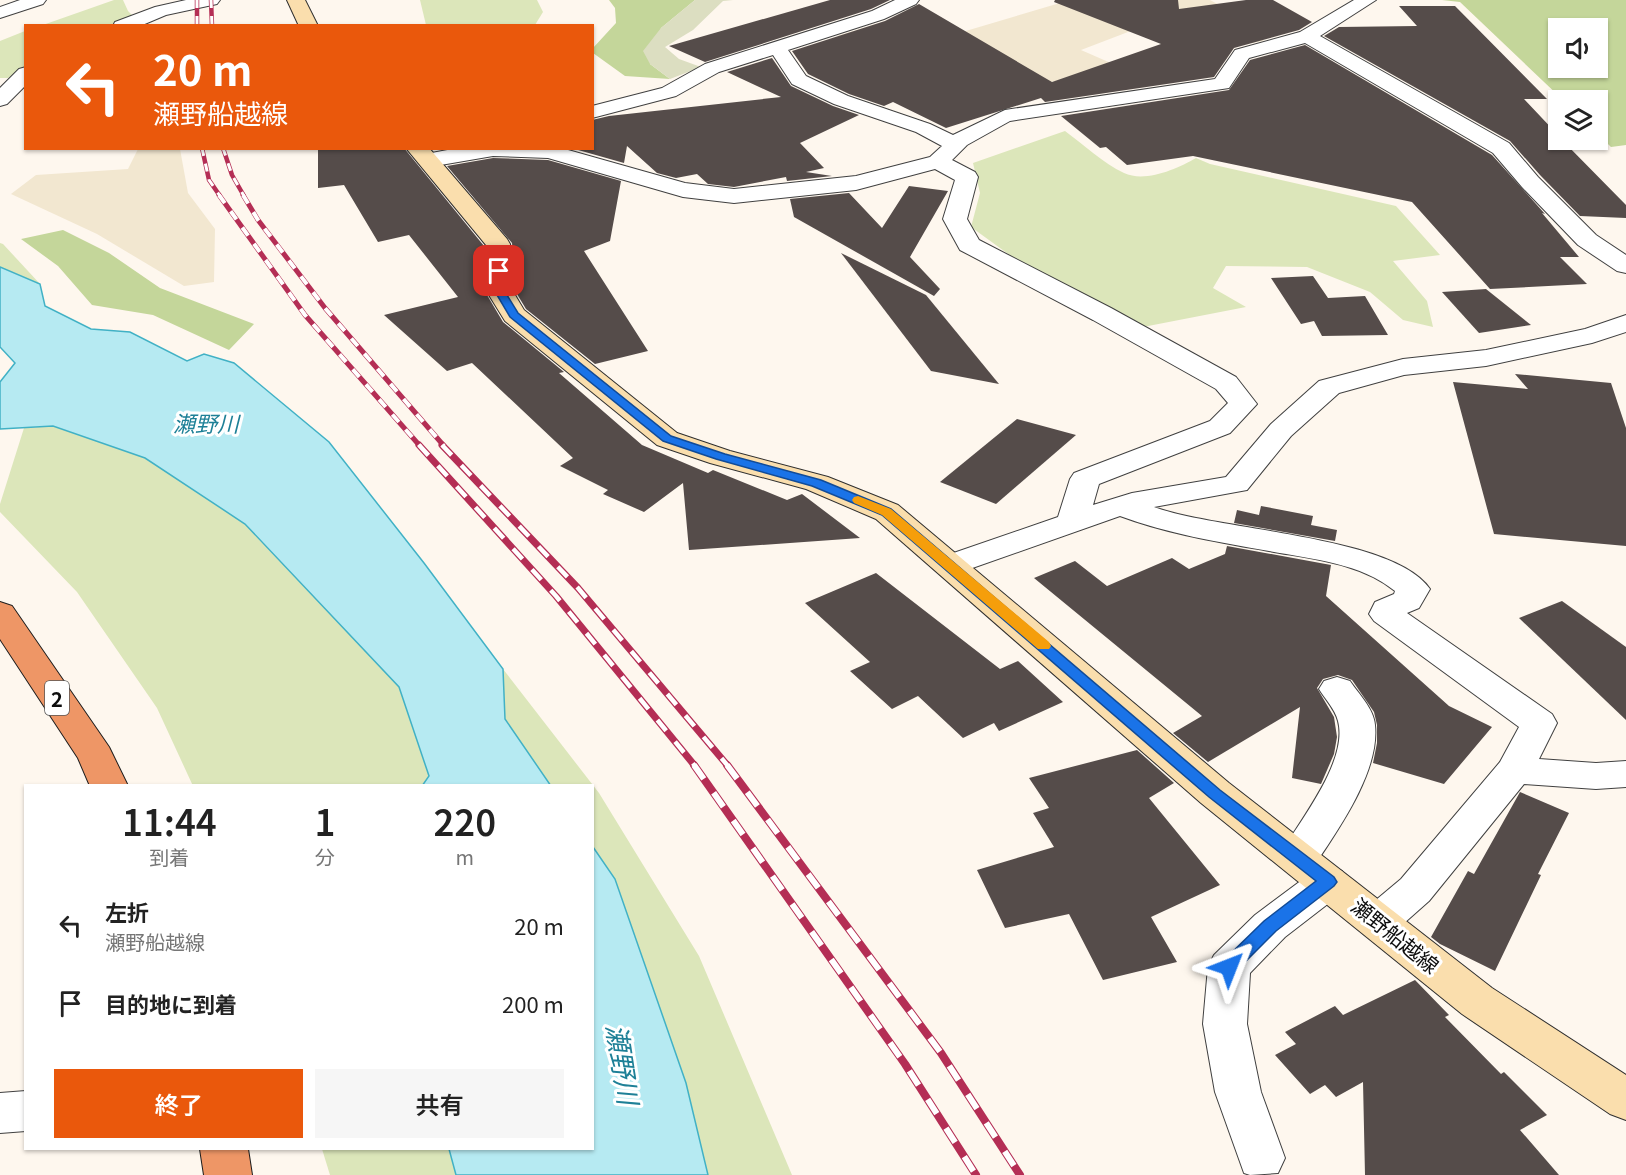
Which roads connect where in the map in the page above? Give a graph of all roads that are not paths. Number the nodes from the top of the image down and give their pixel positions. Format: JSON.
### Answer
{"nodes":[{"id":1,"x":37,"y":0,"type":"edge"},
{"id":2,"x":134,"y":0,"type":"edge"},
{"id":3,"x":210,"y":0,"type":"edge"},
{"id":4,"x":296,"y":0,"type":"edge"},
{"id":5,"x":910,"y":0,"type":"edge"},
{"id":6,"x":1367,"y":0,"type":"edge"},
{"id":7,"x":0,"y":14,"type":"edge"},
{"id":8,"x":148,"y":16,"type":"junction"},
{"id":9,"x":127,"y":24,"type":"edge"},
{"id":10,"x":308,"y":24,"type":"edge"},
{"id":11,"x":1306,"y":36,"type":"junction"},
{"id":12,"x":777,"y":47,"type":"junction"},
{"id":13,"x":24,"y":75,"type":"edge"},
{"id":14,"x":0,"y":100,"type":"edge"},
{"id":15,"x":594,"y":111,"type":"edge"},
{"id":16,"x":479,"y":150,"type":"edge"},
{"id":17,"x":512,"y":150,"type":"edge"},
{"id":18,"x":947,"y":153,"type":"junction"},
{"id":19,"x":423,"y":154,"type":"edge"},
{"id":20,"x":1626,"y":266,"type":"edge"},
{"id":21,"x":1626,"y":323,"type":"edge"},
{"id":22,"x":1121,"y":506,"type":"junction"},
{"id":23,"x":1071,"y":523,"type":"junction"},
{"id":24,"x":950,"y":565,"type":"junction"},
{"id":25,"x":0,"y":613,"type":"edge"},
{"id":26,"x":1337,"y":688,"type":"dead end"},
{"id":27,"x":1514,"y":770,"type":"junction"},
{"id":28,"x":1626,"y":774,"type":"edge"},
{"id":29,"x":108,"y":784,"type":"edge"},
{"id":30,"x":1313,"y":870,"type":"junction"},
{"id":31,"x":1379,"y":921,"type":"junction"},
{"id":32,"x":1626,"y":1100,"type":"edge"},
{"id":33,"x":24,"y":1111,"type":"edge"},
{"id":34,"x":0,"y":1113,"type":"edge"},
{"id":35,"x":224,"y":1150,"type":"edge"},
{"id":36,"x":1261,"y":1158,"type":"dead end"},
{"id":37,"x":228,"y":1175,"type":"edge"}],
"edges":[{"from":1,"to":7,"type":"street"},
{"from":2,"to":8,"type":"street"},
{"from":3,"to":8,"type":"street"},
{"from":4,"to":10,"type":"main road"},
{"from":5,"to":12,"type":"street"},
{"from":6,"to":11,"type":"street"},
{"from":8,"to":9,"type":"street"},
{"from":11,"to":18,"type":"street"},
{"from":11,"to":20,"type":"street"},
{"from":12,"to":15,"type":"street"},
{"from":12,"to":18,"type":"street"},
{"from":13,"to":14,"type":"street"},
{"from":16,"to":19,"type":"street"},
{"from":17,"to":18,"type":"street"},
{"from":18,"to":23,"type":"street"},
{"from":19,"to":24,"type":"main road","name":"瀬野船越線"},
{"from":21,"to":22,"type":"street"},
{"from":22,"to":23,"type":"street"},
{"from":22,"to":27,"type":"street"},
{"from":23,"to":24,"type":"street"},
{"from":24,"to":30,"type":"main road","name":"瀬野船越線"},
{"from":25,"to":29,"type":"highway","number":"2"},
{"from":26,"to":30,"type":"street"},
{"from":27,"to":28,"type":"street"},
{"from":27,"to":31,"type":"street"},
{"from":30,"to":31,"type":"main road","name":"瀬野船越線"},
{"from":30,"to":36,"type":"street"},
{"from":31,"to":32,"type":"main road","name":"瀬野船越線"},
{"from":33,"to":34,"type":"street"},
{"from":35,"to":37,"type":"highway"}]}
